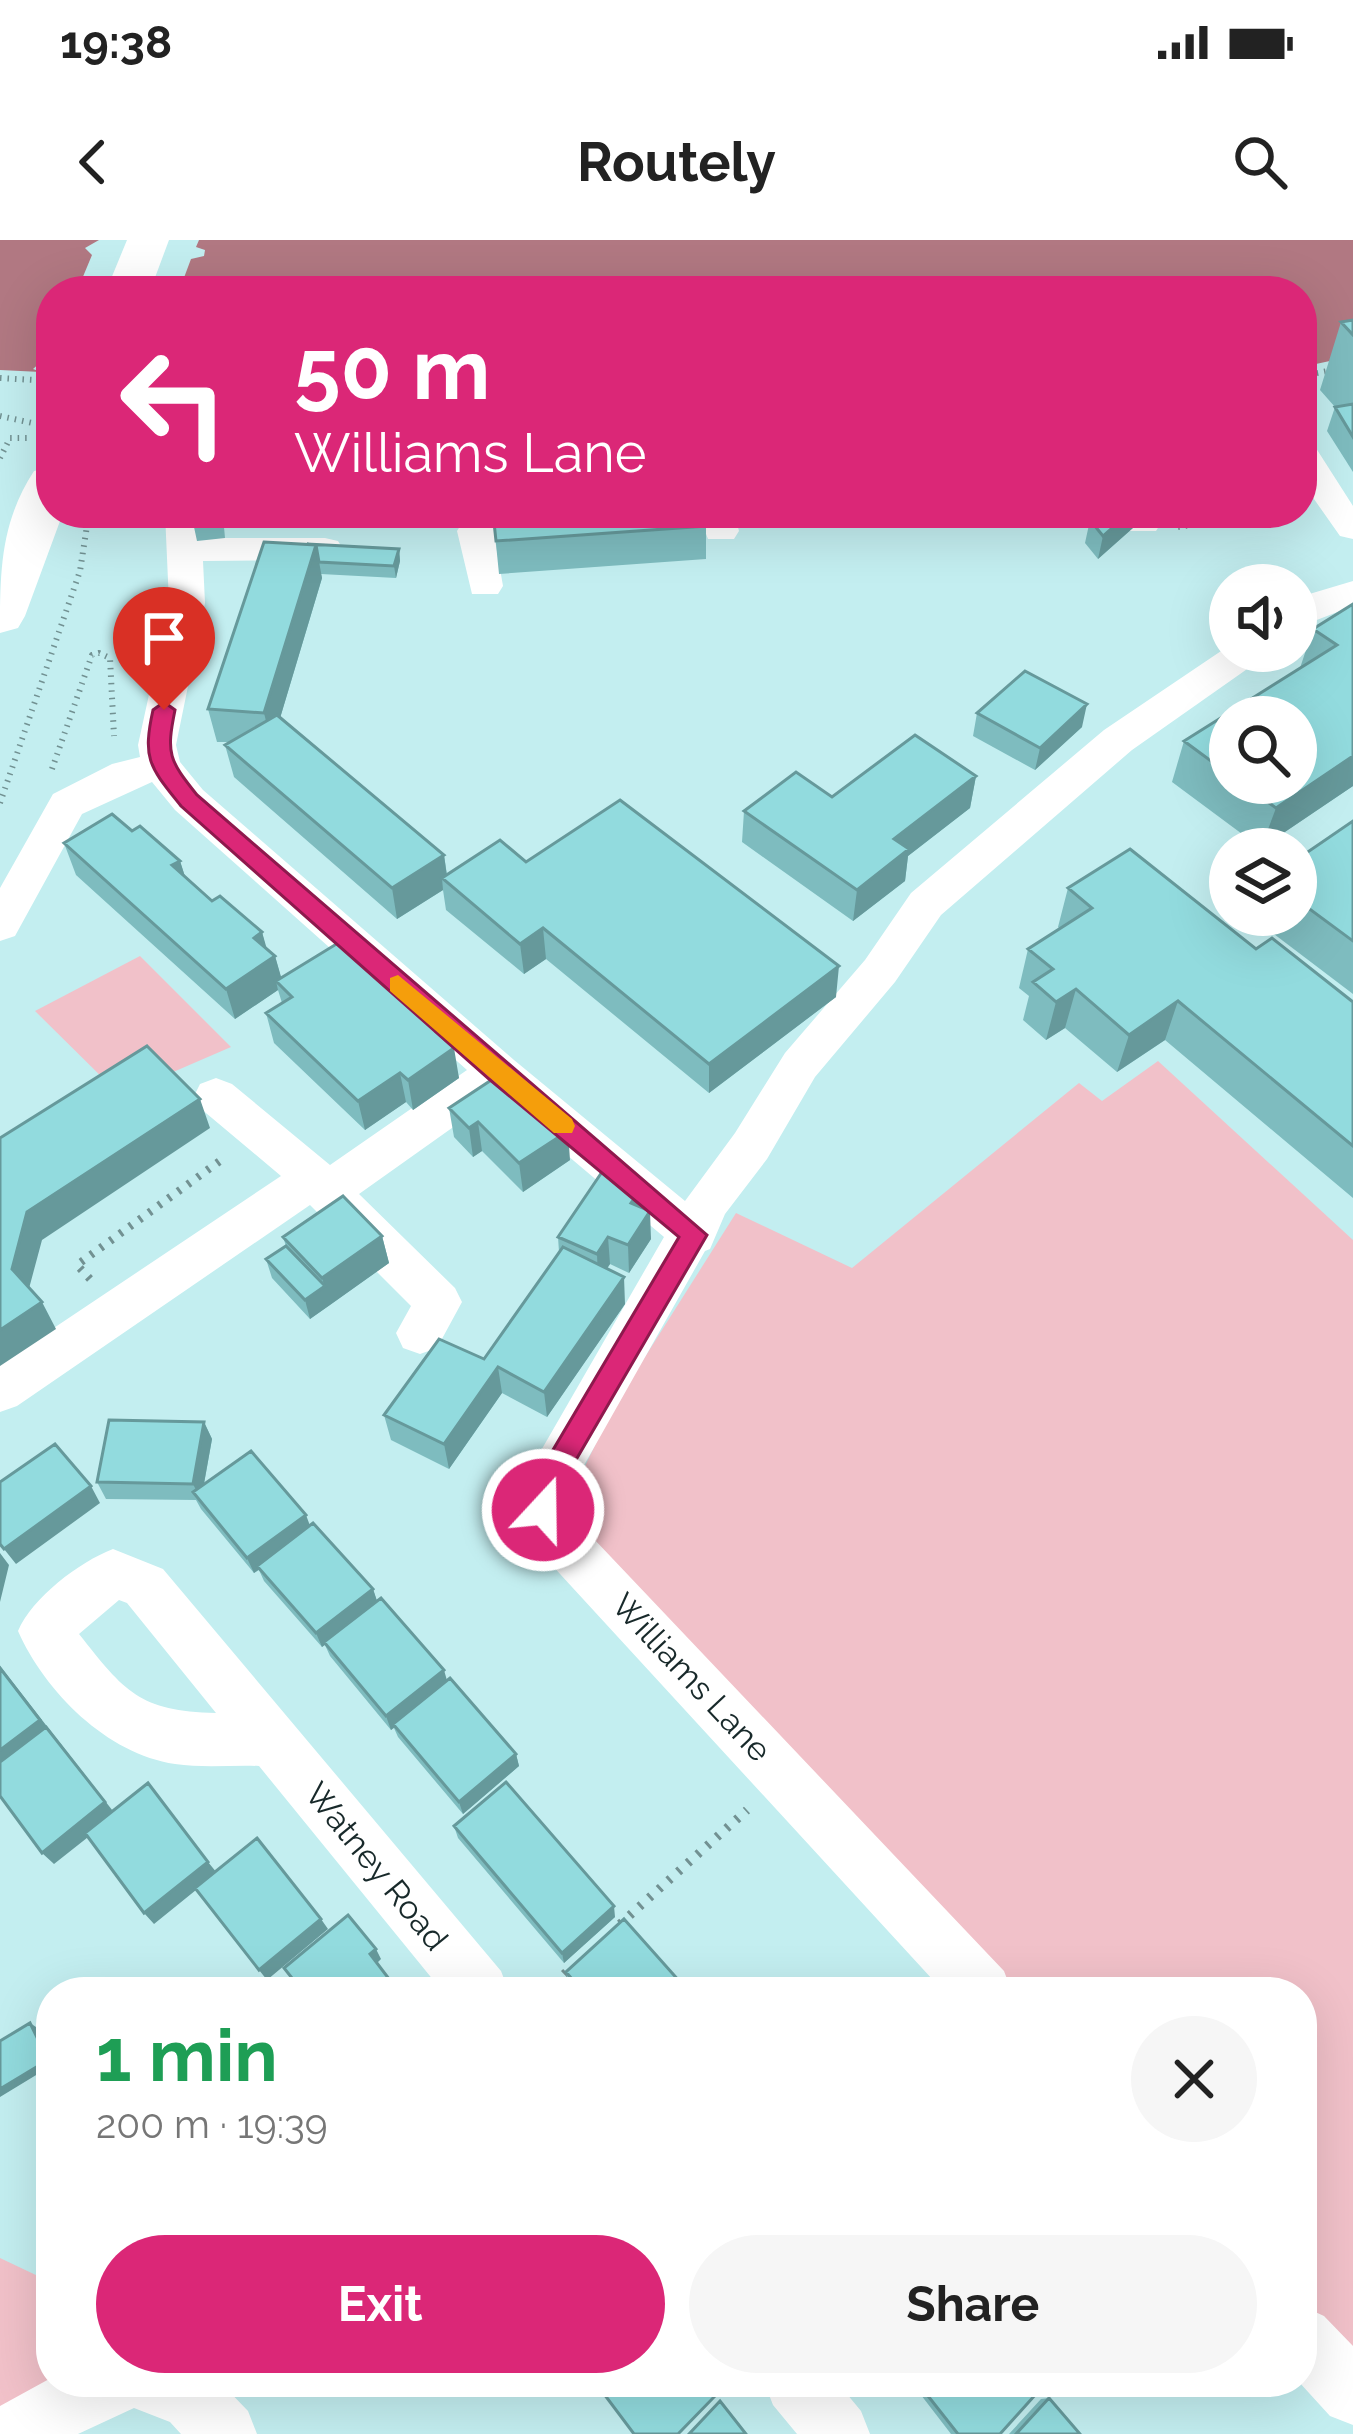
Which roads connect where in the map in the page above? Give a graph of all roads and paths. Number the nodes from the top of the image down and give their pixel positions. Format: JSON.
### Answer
{"nodes":[{"id":1,"x":148,"y":240,"type":"edge"},
{"id":2,"x":134,"y":276,"type":"edge"},
{"id":3,"x":1353,"y":366,"type":"edge"},
{"id":4,"x":1317,"y":373,"type":"edge"},
{"id":5,"x":0,"y":379,"type":"edge"},
{"id":6,"x":36,"y":380,"type":"edge"},
{"id":7,"x":0,"y":416,"type":"edge"},
{"id":8,"x":36,"y":424,"type":"edge"},
{"id":9,"x":27,"y":439,"type":"dead end"},
{"id":10,"x":0,"y":458,"type":"edge"},
{"id":11,"x":1317,"y":474,"type":"edge"},
{"id":12,"x":36,"y":521,"type":"edge"},
{"id":13,"x":87,"y":528,"type":"edge"},
{"id":14,"x":496,"y":528,"type":"edge"},
{"id":15,"x":1353,"y":528,"type":"edge"},
{"id":16,"x":183,"y":531,"type":"edge"},
{"id":17,"x":355,"y":549,"type":"edge"},
{"id":18,"x":485,"y":586,"type":"dead end"},
{"id":19,"x":1353,"y":593,"type":"edge"},
{"id":20,"x":1317,"y":608,"type":"edge"},
{"id":21,"x":0,"y":616,"type":"edge"},
{"id":22,"x":1216,"y":672,"type":"edge"},
{"id":23,"x":161,"y":766,"type":"junction"},
{"id":24,"x":44,"y":786,"type":"dead end"},
{"id":25,"x":0,"y":803,"type":"edge"},
{"id":26,"x":0,"y":925,"type":"edge"},
{"id":27,"x":498,"y":1072,"type":"junction"},
{"id":28,"x":216,"y":1096,"type":"dead end"},
{"id":29,"x":259,"y":1132,"type":"junction"},
{"id":30,"x":320,"y":1185,"type":"junction"},
{"id":31,"x":694,"y":1235,"type":"junction"},
{"id":32,"x":120,"y":1310,"type":"junction"},
{"id":33,"x":420,"y":1334,"type":"dead end"},
{"id":34,"x":0,"y":1390,"type":"edge"},
{"id":35,"x":274,"y":1740,"type":"dead end"},
{"id":36,"x":784,"y":1776,"type":"junction"},
{"id":37,"x":613,"y":1930,"type":"edge"},
{"id":38,"x":579,"y":1961,"type":"edge"},
{"id":39,"x":468,"y":1977,"type":"edge"},
{"id":40,"x":561,"y":1977,"type":"edge"},
{"id":41,"x":968,"y":1977,"type":"edge"},
{"id":42,"x":1317,"y":2354,"type":"edge"},
{"id":43,"x":1353,"y":2393,"type":"edge"},
{"id":44,"x":80,"y":2397,"type":"edge"},
{"id":45,"x":188,"y":2397,"type":"edge"},
{"id":46,"x":808,"y":2397,"type":"edge"},
{"id":47,"x":14,"y":2434,"type":"edge"},
{"id":48,"x":225,"y":2434,"type":"edge"},
{"id":49,"x":838,"y":2434,"type":"edge"}],
"edges":[{"from":1,"to":2,"type":"highway"},
{"from":3,"to":4,"type":"path"},
{"from":5,"to":6,"type":"path"},
{"from":7,"to":8,"type":"path"},
{"from":9,"to":10,"type":"path"},
{"from":11,"to":15,"type":"street"},
{"from":12,"to":21,"type":"highway"},
{"from":13,"to":25,"type":"path"},
{"from":14,"to":18,"type":"street"},
{"from":16,"to":17,"type":"street"},
{"from":16,"to":23,"type":"street"},
{"from":19,"to":20,"type":"street"},
{"from":22,"to":31,"type":"street","name":"Williams Lane"},
{"from":23,"to":24,"type":"path"},
{"from":23,"to":26,"type":"street"},
{"from":23,"to":27,"type":"street"},
{"from":27,"to":30,"type":"street"},
{"from":27,"to":31,"type":"street"},
{"from":28,"to":29,"type":"street"},
{"from":29,"to":30,"type":"street"},
{"from":29,"to":32,"type":"path"},
{"from":30,"to":32,"type":"street"},
{"from":30,"to":33,"type":"street"},
{"from":31,"to":36,"type":"street","name":"Williams Lane"},
{"from":32,"to":34,"type":"street"},
{"from":35,"to":39,"type":"street","name":"Watney Road"},
{"from":36,"to":37,"type":"path"},
{"from":36,"to":41,"type":"street","name":"Williams Lane"},
{"from":38,"to":40,"type":"path"},
{"from":42,"to":43,"type":"street"},
{"from":44,"to":47,"type":"street"},
{"from":45,"to":48,"type":"street"},
{"from":46,"to":49,"type":"street"}]}
